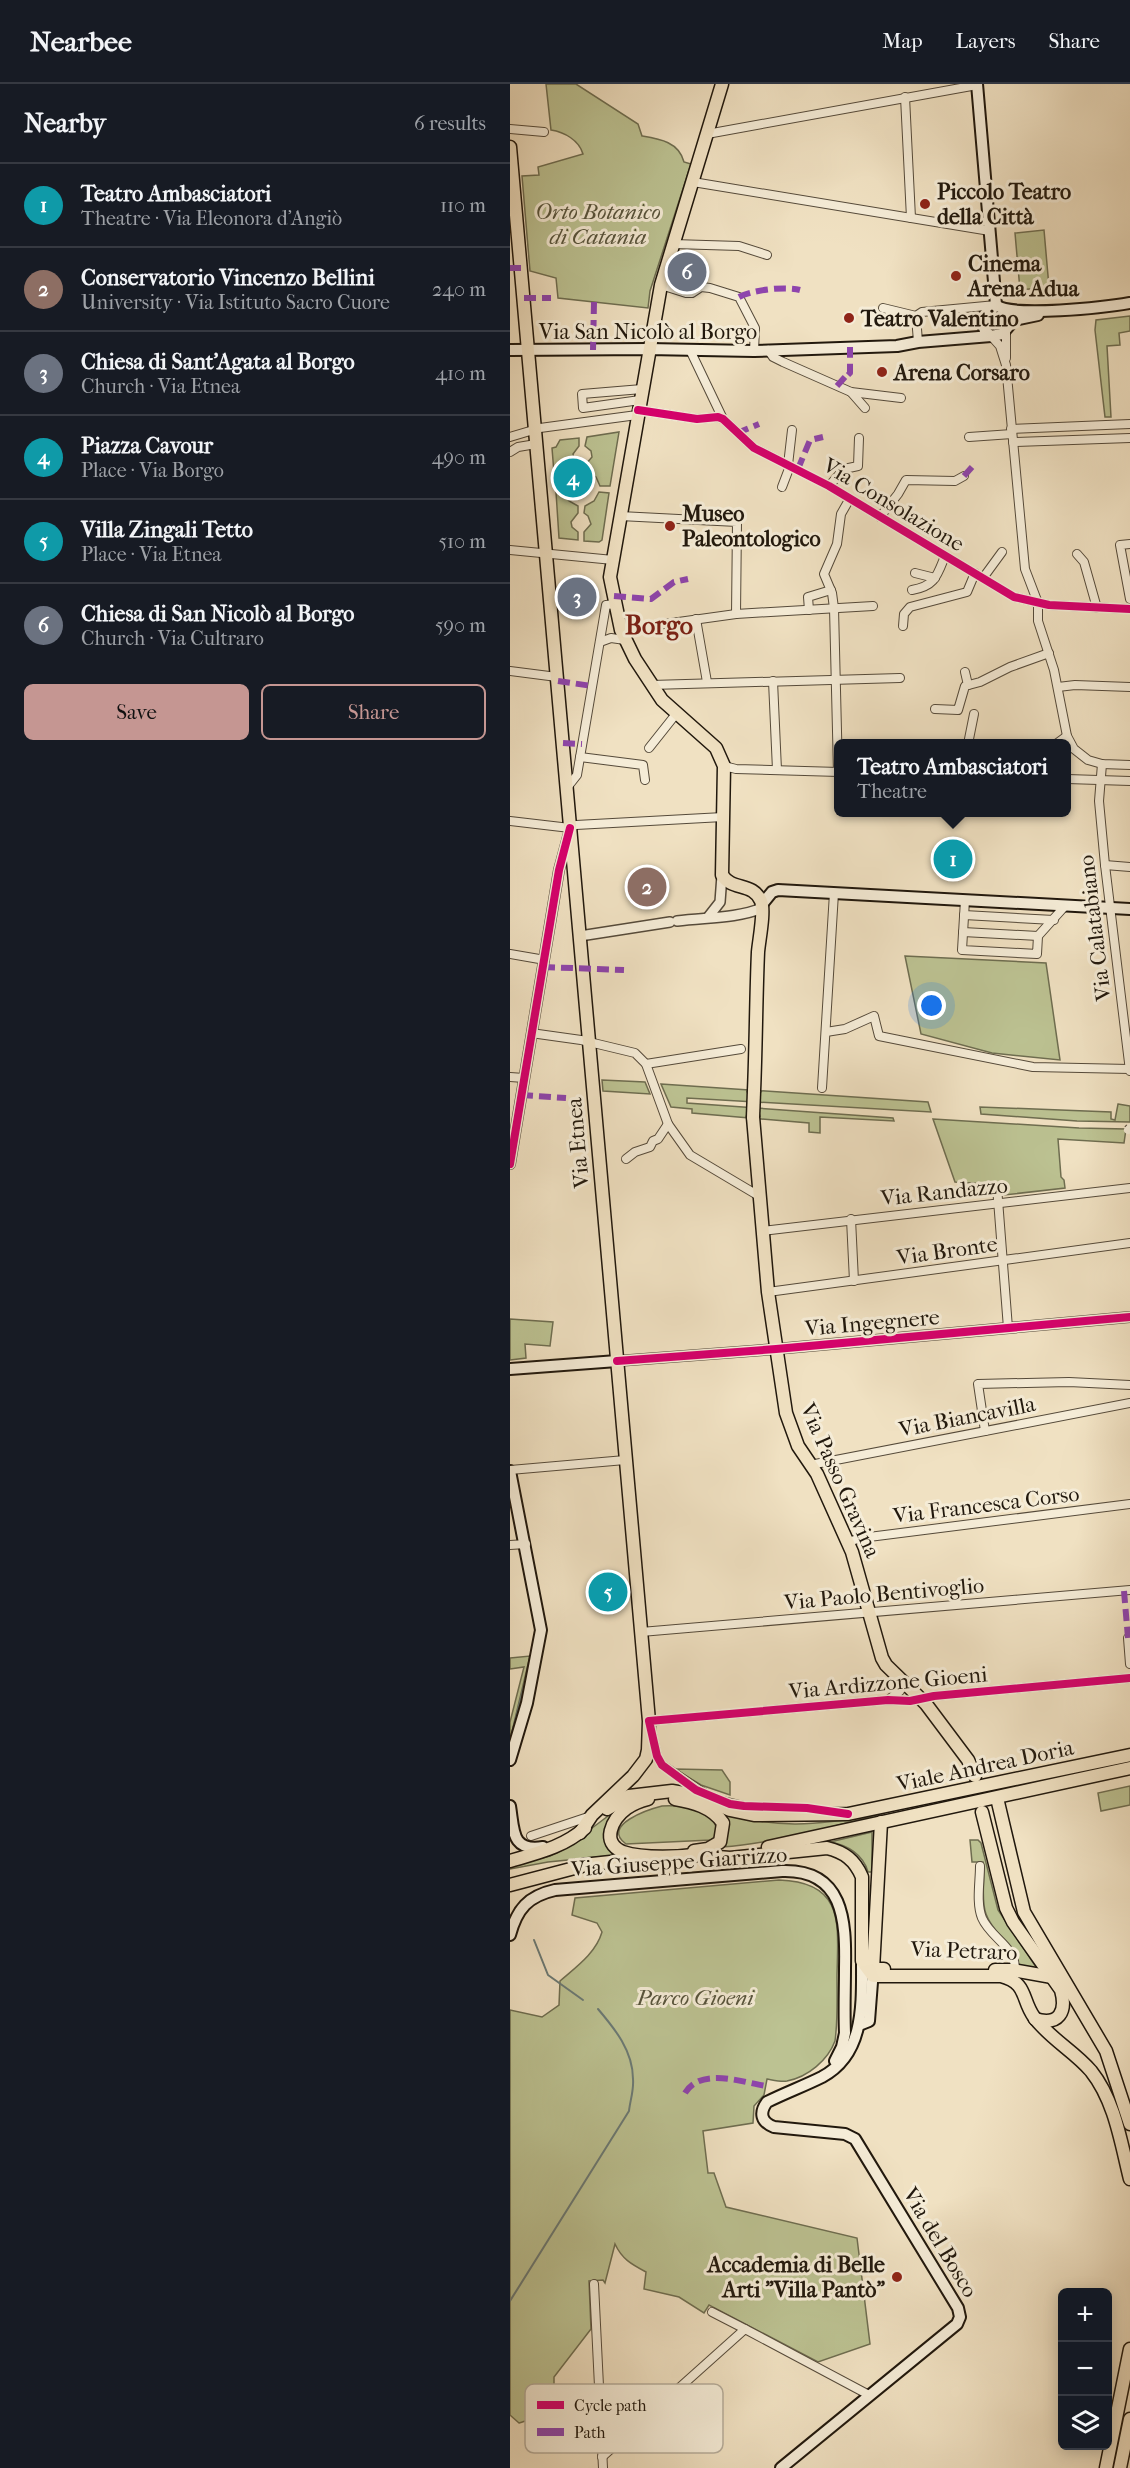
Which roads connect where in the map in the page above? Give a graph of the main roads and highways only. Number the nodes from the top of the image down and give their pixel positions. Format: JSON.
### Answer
{"nodes":[{"id":1,"x":722,"y":84,"type":"edge"},
{"id":2,"x":974,"y":85,"type":"edge"},
{"id":3,"x":510,"y":147,"type":"edge"},
{"id":4,"x":512,"y":202,"type":"edge"},
{"id":5,"x":1129,"y":304,"type":"edge"},
{"id":6,"x":996,"y":305,"type":"junction"},
{"id":7,"x":1061,"y":310,"type":"junction"},
{"id":8,"x":991,"y":336,"type":"junction"},
{"id":9,"x":648,"y":349,"type":"junction"},
{"id":10,"x":510,"y":350,"type":"edge"},
{"id":11,"x":528,"y":351,"type":"junction"},
{"id":12,"x":762,"y":906,"type":"junction"},
{"id":13,"x":1130,"y":909,"type":"edge"},
{"id":14,"x":617,"y":1361,"type":"junction"},
{"id":15,"x":510,"y":1369,"type":"edge"},
{"id":16,"x":510,"y":1471,"type":"edge"},
{"id":17,"x":1130,"y":1749,"type":"edge"},
{"id":18,"x":1130,"y":1755,"type":"edge"},
{"id":19,"x":510,"y":1760,"type":"edge"},
{"id":20,"x":1083,"y":1766,"type":"junction"},
{"id":21,"x":1130,"y":1768,"type":"edge"},
{"id":22,"x":975,"y":1776,"type":"dead end"},
{"id":23,"x":672,"y":1791,"type":"junction"},
{"id":24,"x":629,"y":1796,"type":"junction"},
{"id":25,"x":652,"y":1798,"type":"junction"},
{"id":26,"x":997,"y":1798,"type":"junction"},
{"id":27,"x":510,"y":1806,"type":"edge"},
{"id":28,"x":982,"y":1812,"type":"dead end"},
{"id":29,"x":880,"y":1822,"type":"junction"},
{"id":30,"x":580,"y":1827,"type":"junction"},
{"id":31,"x":561,"y":1844,"type":"junction"},
{"id":32,"x":695,"y":1855,"type":"junction"},
{"id":33,"x":666,"y":1856,"type":"junction"},
{"id":34,"x":510,"y":1861,"type":"edge"},
{"id":35,"x":585,"y":1865,"type":"junction"},
{"id":36,"x":510,"y":1878,"type":"edge"},
{"id":37,"x":510,"y":1885,"type":"edge"},
{"id":38,"x":510,"y":1935,"type":"edge"},
{"id":39,"x":862,"y":1961,"type":"junction"},
{"id":40,"x":872,"y":1973,"type":"junction"},
{"id":41,"x":1011,"y":1974,"type":"junction"},
{"id":42,"x":1052,"y":1977,"type":"junction"},
{"id":43,"x":862,"y":1985,"type":"junction"},
{"id":44,"x":1083,"y":2012,"type":"junction"},
{"id":45,"x":844,"y":2015,"type":"junction"},
{"id":46,"x":1035,"y":2019,"type":"junction"},
{"id":47,"x":859,"y":2025,"type":"junction"},
{"id":48,"x":824,"y":2076,"type":"junction"},
{"id":49,"x":1130,"y":2124,"type":"edge"},
{"id":50,"x":1130,"y":2179,"type":"edge"},
{"id":51,"x":1130,"y":2349,"type":"edge"},
{"id":52,"x":1130,"y":2419,"type":"edge"},
{"id":53,"x":781,"y":2468,"type":"edge"},
{"id":54,"x":1106,"y":2468,"type":"edge"},
{"id":55,"x":1120,"y":2468,"type":"edge"}],
"edges":[{"from":1,"to":9,"type":"main road"},
{"from":2,"to":6,"type":"main road"},
{"from":3,"to":4,"type":"main road"},
{"from":4,"to":11,"type":"main road"},
{"from":5,"to":7,"type":"main road"},
{"from":6,"to":7,"type":"main road"},
{"from":6,"to":8,"type":"main road"},
{"from":7,"to":8,"type":"main road"},
{"from":8,"to":9,"type":"main road","name":"Via San Nicolò al Borgo"},
{"from":9,"to":11,"type":"main road","name":"Via San Nicolò al Borgo"},
{"from":9,"to":12,"type":"main road"},
{"from":10,"to":11,"type":"main road","name":"Via San Nicolò al Borgo"},
{"from":11,"to":14,"type":"main road","name":"Via Etnea"},
{"from":12,"to":13,"type":"main road"},
{"from":12,"to":22,"type":"main road","name":"Via Passo Gravina","bridge":true},
{"from":14,"to":15,"type":"main road","name":"Via Ingegnere"},
{"from":14,"to":30,"type":"main road","name":"Via Etnea"},
{"from":16,"to":19,"type":"main road"},
{"from":17,"to":20,"type":"main road"},
{"from":18,"to":20,"type":"main road","name":"Viale Andrea Doria"},
{"from":20,"to":23,"type":"main road","name":"Viale Andrea Doria"},
{"from":21,"to":26,"type":"main road","name":"Viale Andrea Doria"},
{"from":23,"to":24,"type":"main road"},
{"from":23,"to":25,"type":"main road"},
{"from":24,"to":25,"type":"main road"},
{"from":24,"to":30,"type":"main road"},
{"from":25,"to":33,"type":"main road"},
{"from":25,"to":33,"type":"main road"},
{"from":26,"to":29,"type":"main road","name":"Viale Andrea Doria"},
{"from":26,"to":44,"type":"main road"},
{"from":27,"to":31,"type":"main road"},
{"from":28,"to":42,"type":"main road"},
{"from":29,"to":32,"type":"main road","name":"Viale Andrea Doria"},
{"from":29,"to":40,"type":"main road"},
{"from":30,"to":31,"type":"main road"},
{"from":31,"to":34,"type":"main road"},
{"from":32,"to":33,"type":"main road"},
{"from":32,"to":39,"type":"main road","name":"Via del Bosco"},
{"from":33,"to":35,"type":"main road"},
{"from":35,"to":36,"type":"main road"},
{"from":35,"to":37,"type":"main road"},
{"from":38,"to":45,"type":"main road","name":"Via Giuseppe Giarrizzo"},
{"from":39,"to":40,"type":"main road"},
{"from":39,"to":43,"type":"main road","name":"Via del Bosco"},
{"from":40,"to":41,"type":"main road","name":"Via Petraro"},
{"from":40,"to":43,"type":"main road"},
{"from":40,"to":47,"type":"main road"},
{"from":41,"to":42,"type":"main road","name":"Via Petraro"},
{"from":41,"to":46,"type":"main road"},
{"from":42,"to":44,"type":"main road"},
{"from":42,"to":46,"type":"main road"},
{"from":43,"to":47,"type":"main road","name":"Via del Bosco"},
{"from":44,"to":49,"type":"main road"},
{"from":45,"to":47,"type":"main road"},
{"from":45,"to":48,"type":"main road"},
{"from":46,"to":50,"type":"main road"},
{"from":47,"to":48,"type":"main road","name":"Via del Bosco"},
{"from":48,"to":53,"type":"main road","name":"Via del Bosco"},
{"from":51,"to":54,"type":"main road"},
{"from":52,"to":55,"type":"main road"}]}
